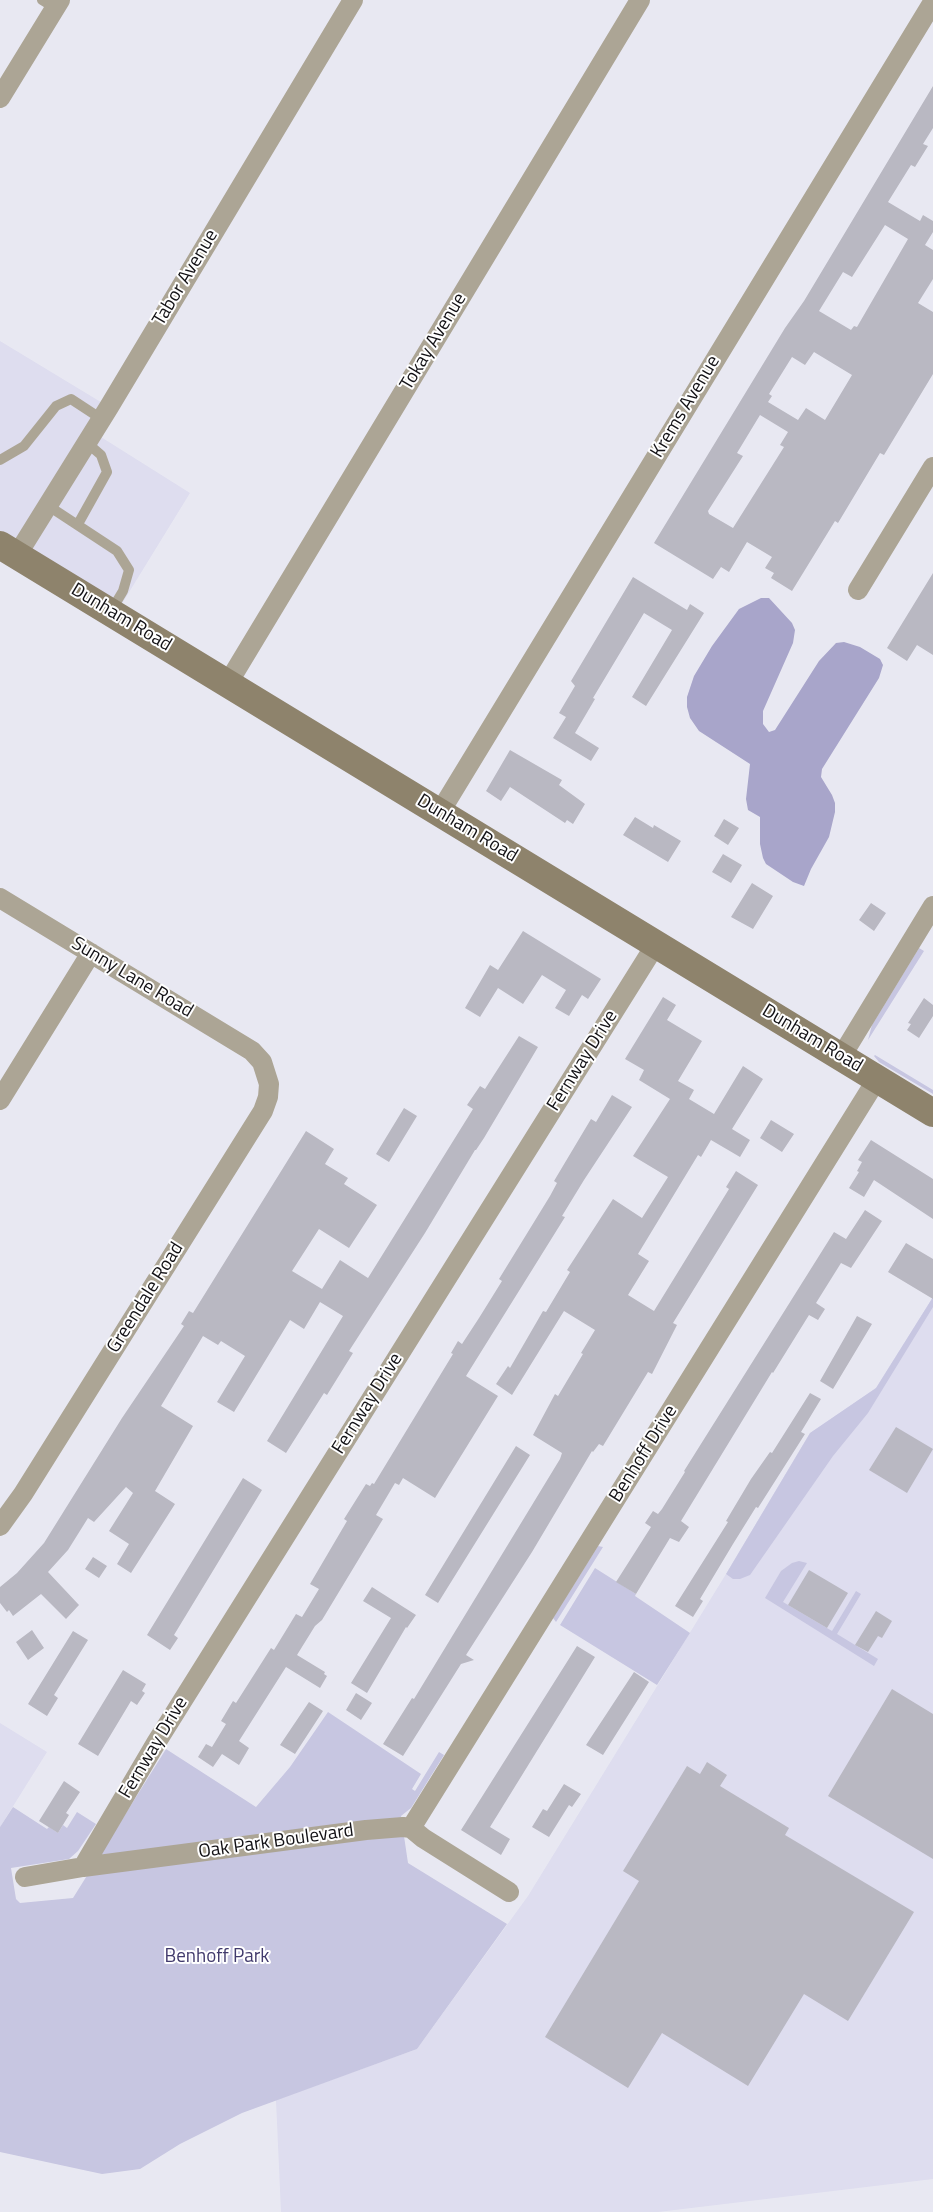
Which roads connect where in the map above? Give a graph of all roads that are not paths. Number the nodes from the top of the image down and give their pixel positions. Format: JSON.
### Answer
{"nodes":[{"id":1,"x":353,"y":0,"type":"edge"},
{"id":2,"x":640,"y":0,"type":"edge"},
{"id":3,"x":933,"y":2,"type":"edge"},
{"id":4,"x":52,"y":3,"type":"edge"},
{"id":5,"x":0,"y":98,"type":"edge"},
{"id":6,"x":100,"y":418,"type":"junction"},
{"id":7,"x":86,"y":442,"type":"junction"},
{"id":8,"x":0,"y":460,"type":"edge"},
{"id":9,"x":933,"y":467,"type":"edge"},
{"id":10,"x":47,"y":505,"type":"junction"},
{"id":11,"x":78,"y":524,"type":"junction"},
{"id":12,"x":9,"y":550,"type":"edge"},
{"id":13,"x":858,"y":590,"type":"dead end"},
{"id":14,"x":110,"y":612,"type":"junction"},
{"id":15,"x":228,"y":683,"type":"junction"},
{"id":16,"x":440,"y":812,"type":"junction"},
{"id":17,"x":0,"y":898,"type":"edge"},
{"id":18,"x":933,"y":906,"type":"edge"},
{"id":19,"x":656,"y":944,"type":"junction"},
{"id":20,"x":91,"y":953,"type":"junction"},
{"id":21,"x":841,"y":1057,"type":"junction"},
{"id":22,"x":262,"y":1062,"type":"joint"},
{"id":23,"x":877,"y":1079,"type":"junction"},
{"id":24,"x":0,"y":1100,"type":"edge"},
{"id":25,"x":933,"y":1112,"type":"edge"},
{"id":26,"x":0,"y":1526,"type":"edge"},
{"id":27,"x":410,"y":1828,"type":"junction"},
{"id":28,"x":84,"y":1867,"type":"junction"},
{"id":29,"x":25,"y":1877,"type":"dead end"},
{"id":30,"x":509,"y":1892,"type":"dead end"}],
"edges":[{"from":1,"to":6,"type":"street","name":"Tabor Avenue"},
{"from":2,"to":15,"type":"street","name":"Tokay Avenue"},
{"from":3,"to":16,"type":"street","name":"Krems Avenue"},
{"from":4,"to":5,"type":"street"},
{"from":6,"to":7,"type":"street","name":"Tabor Avenue"},
{"from":6,"to":8,"type":"lane"},
{"from":7,"to":10,"type":"street","name":"Tabor Avenue"},
{"from":7,"to":11,"type":"lane"},
{"from":9,"to":13,"type":"street"},
{"from":10,"to":11,"type":"lane"},
{"from":10,"to":12,"type":"street","name":"Tabor Avenue"},
{"from":11,"to":14,"type":"lane"},
{"from":12,"to":14,"type":"street","name":"Dunham Road"},
{"from":14,"to":15,"type":"street","name":"Dunham Road"},
{"from":15,"to":16,"type":"street","name":"Dunham Road"},
{"from":16,"to":19,"type":"street","name":"Dunham Road"},
{"from":17,"to":20,"type":"street","name":"Sunny Lane Road"},
{"from":18,"to":21,"type":"street"},
{"from":19,"to":21,"type":"street","name":"Dunham Road"},
{"from":19,"to":28,"type":"street","name":"Fernway Drive"},
{"from":20,"to":22,"type":"street","name":"Sunny Lane Road"},
{"from":20,"to":24,"type":"street"},
{"from":21,"to":23,"type":"street","name":"Dunham Road"},
{"from":22,"to":26,"type":"street","name":"Greendale Road"},
{"from":23,"to":25,"type":"street","name":"Dunham Road"},
{"from":23,"to":27,"type":"street","name":"Benhoff Drive"},
{"from":27,"to":28,"type":"street","name":"Oak Park Boulevard"},
{"from":27,"to":30,"type":"street"},
{"from":28,"to":29,"type":"street","name":"Oak Park Boulevard"}]}
